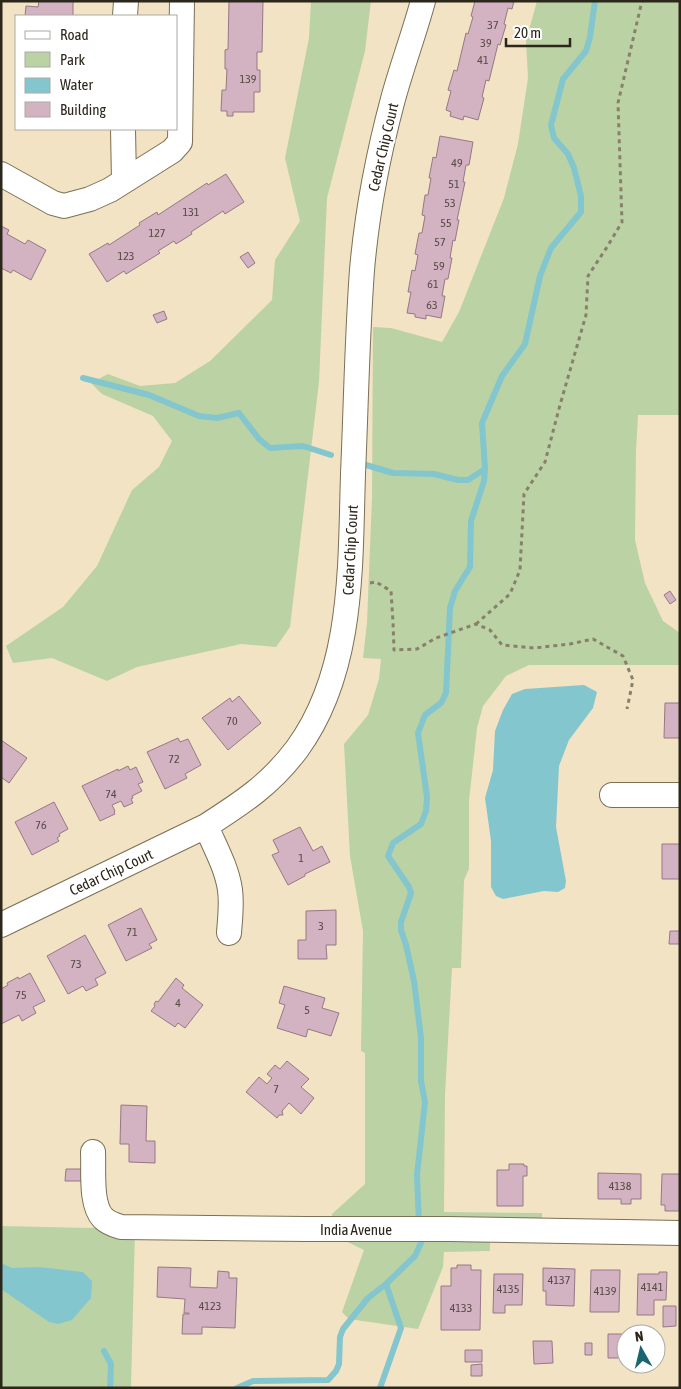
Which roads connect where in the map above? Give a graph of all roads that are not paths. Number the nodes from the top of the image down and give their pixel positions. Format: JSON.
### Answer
{"nodes":[{"id":1,"x":126,"y":1,"type":"edge"},
{"id":2,"x":182,"y":1,"type":"edge"},
{"id":3,"x":423,"y":1,"type":"edge"},
{"id":4,"x":125,"y":15,"type":"edge"},
{"id":5,"x":123,"y":130,"type":"edge"},
{"id":6,"x":1,"y":174,"type":"edge"},
{"id":7,"x":124,"y":180,"type":"junction"},
{"id":8,"x":612,"y":795,"type":"dead end"},
{"id":9,"x":680,"y":795,"type":"edge"},
{"id":10,"x":206,"y":826,"type":"junction"},
{"id":11,"x":4,"y":915,"type":"edge"},
{"id":12,"x":229,"y":934,"type":"dead end"},
{"id":13,"x":93,"y":1152,"type":"dead end"},
{"id":14,"x":680,"y":1233,"type":"edge"}],
"edges":[{"from":1,"to":4,"type":"street"},
{"from":2,"to":7,"type":"street"},
{"from":3,"to":10,"type":"street","name":"Cedar Chip Court"},
{"from":5,"to":7,"type":"street"},
{"from":6,"to":7,"type":"street"},
{"from":8,"to":9,"type":"street"},
{"from":10,"to":11,"type":"street","name":"Cedar Chip Court"},
{"from":10,"to":12,"type":"street"},
{"from":13,"to":14,"type":"street","name":"India Avenue"}]}
